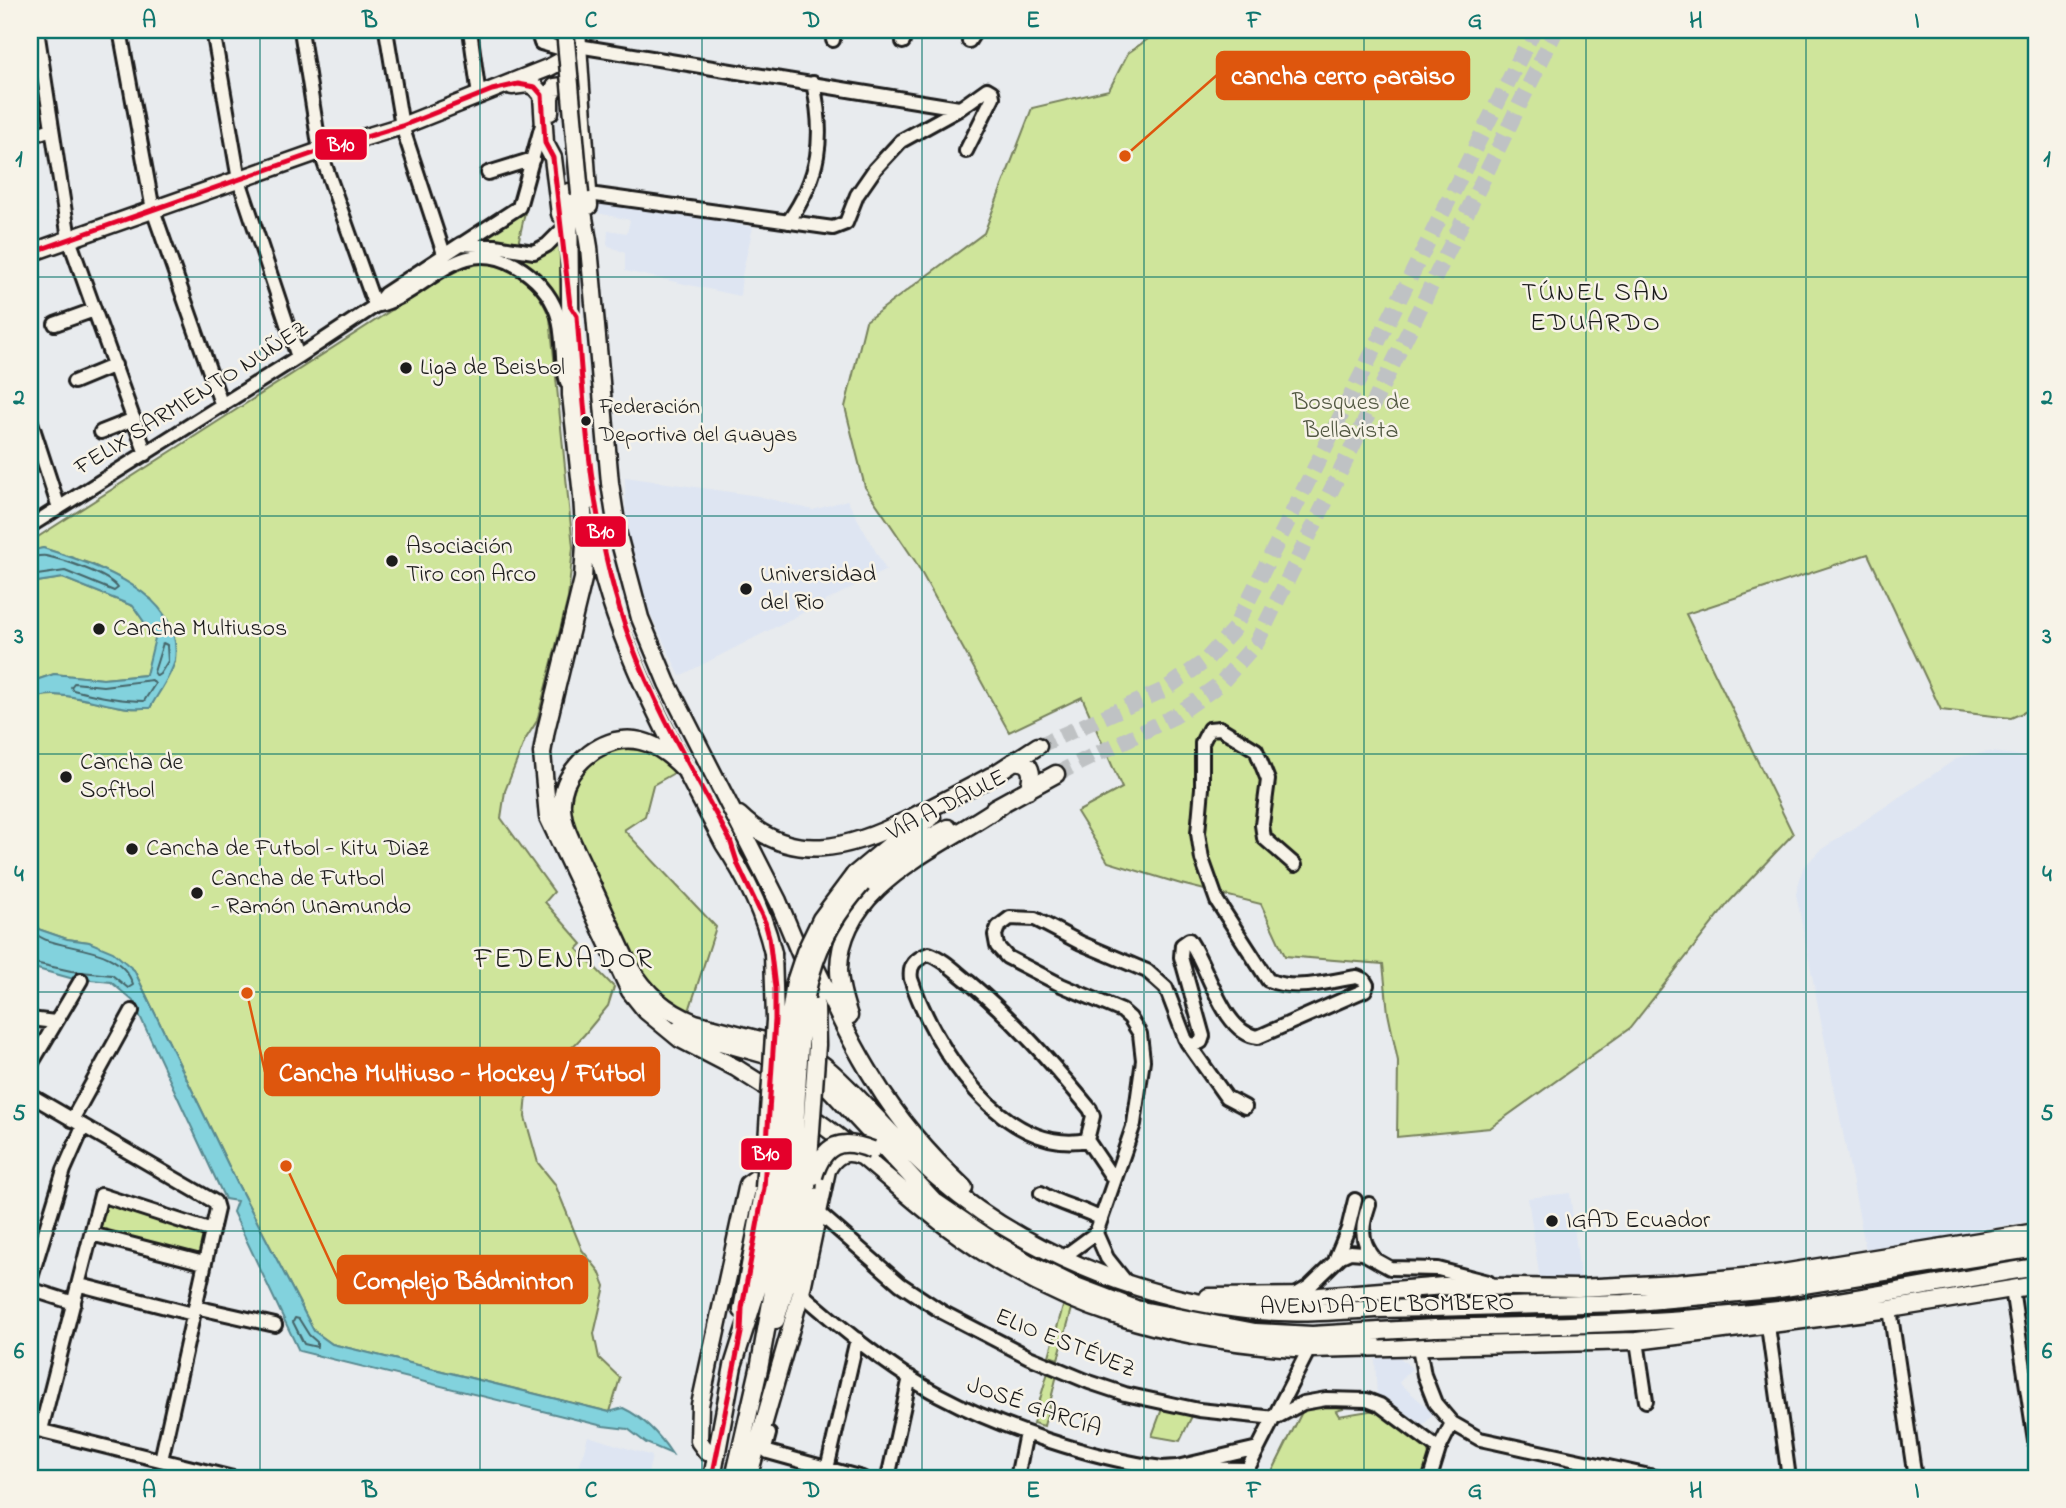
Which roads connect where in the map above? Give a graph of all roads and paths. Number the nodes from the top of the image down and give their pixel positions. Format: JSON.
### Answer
{"nodes":[{"id":1,"x":37,"y":30,"type":"edge"},
{"id":2,"x":120,"y":30,"type":"edge"},
{"id":3,"x":213,"y":30,"type":"edge"},
{"id":4,"x":301,"y":30,"type":"edge"},
{"id":5,"x":386,"y":30,"type":"edge"},
{"id":6,"x":470,"y":30,"type":"edge"},
{"id":7,"x":537,"y":30,"type":"edge"},
{"id":8,"x":554,"y":30,"type":"edge"},
{"id":9,"x":563,"y":30,"type":"edge"},
{"id":10,"x":563,"y":49,"type":"edge"},
{"id":11,"x":813,"y":83,"type":"junction"},
{"id":12,"x":486,"y":93,"type":"junction"},
{"id":13,"x":582,"y":93,"type":"junction"},
{"id":14,"x":959,"y":108,"type":"junction"},
{"id":15,"x":544,"y":118,"type":"junction"},
{"id":16,"x":402,"y":126,"type":"junction"},
{"id":17,"x":52,"y":129,"type":"junction"},
{"id":18,"x":30,"y":136,"type":"edge"},
{"id":19,"x":320,"y":151,"type":"junction"},
{"id":20,"x":966,"y":151,"type":"dead end"},
{"id":21,"x":552,"y":158,"type":"junction"},
{"id":22,"x":533,"y":159,"type":"junction"},
{"id":23,"x":488,"y":173,"type":"dead end"},
{"id":24,"x":239,"y":180,"type":"junction"},
{"id":25,"x":579,"y":193,"type":"junction"},
{"id":26,"x":153,"y":210,"type":"junction"},
{"id":27,"x":788,"y":222,"type":"junction"},
{"id":28,"x":562,"y":230,"type":"junction"},
{"id":29,"x":69,"y":239,"type":"junction"},
{"id":30,"x":461,"y":244,"type":"junction"},
{"id":31,"x":30,"y":253,"type":"edge"},
{"id":32,"x":444,"y":254,"type":"junction"},
{"id":33,"x":570,"y":305,"type":"junction"},
{"id":34,"x":374,"y":306,"type":"junction"},
{"id":35,"x":94,"y":310,"type":"junction"},
{"id":36,"x":55,"y":324,"type":"dead end"},
{"id":37,"x":298,"y":358,"type":"junction"},
{"id":38,"x":116,"y":365,"type":"junction"},
{"id":39,"x":75,"y":382,"type":"dead end"},
{"id":40,"x":571,"y":395,"type":"junction"},
{"id":41,"x":222,"y":406,"type":"junction"},
{"id":42,"x":30,"y":419,"type":"edge"},
{"id":43,"x":134,"y":419,"type":"junction"},
{"id":44,"x":101,"y":432,"type":"dead end"},
{"id":45,"x":146,"y":454,"type":"junction"},
{"id":46,"x":582,"y":496,"type":"junction"},
{"id":47,"x":59,"y":508,"type":"junction"},
{"id":48,"x":30,"y":526,"type":"edge"},
{"id":49,"x":1038,"y":746,"type":"tunnel mouth"},
{"id":50,"x":1013,"y":762,"type":"junction"},
{"id":51,"x":686,"y":771,"type":"junction"},
{"id":52,"x":1056,"y":774,"type":"tunnel mouth"},
{"id":53,"x":990,"y":776,"type":"junction"},
{"id":54,"x":1028,"y":790,"type":"junction"},
{"id":55,"x":1003,"y":804,"type":"junction"},
{"id":56,"x":730,"y":806,"type":"junction"},
{"id":57,"x":1295,"y":864,"type":"dead end"},
{"id":58,"x":858,"y":880,"type":"junction"},
{"id":59,"x":778,"y":901,"type":"junction"},
{"id":60,"x":81,"y":980,"type":"dead end"},
{"id":61,"x":132,"y":1011,"type":"dead end"},
{"id":62,"x":30,"y":1019,"type":"edge"},
{"id":63,"x":55,"y":1022,"type":"junction"},
{"id":64,"x":659,"y":1024,"type":"junction"},
{"id":65,"x":1187,"y":1042,"type":"junction"},
{"id":66,"x":862,"y":1059,"type":"junction"},
{"id":67,"x":30,"y":1066,"type":"edge"},
{"id":68,"x":30,"y":1095,"type":"edge"},
{"id":69,"x":1245,"y":1107,"type":"dead end"},
{"id":70,"x":78,"y":1124,"type":"junction"},
{"id":71,"x":1087,"y":1140,"type":"junction"},
{"id":72,"x":869,"y":1154,"type":"junction"},
{"id":73,"x":1114,"y":1181,"type":"junction"},
{"id":74,"x":1041,"y":1194,"type":"dead end"},
{"id":75,"x":800,"y":1195,"type":"junction"},
{"id":76,"x":934,"y":1200,"type":"junction"},
{"id":77,"x":1355,"y":1200,"type":"dead end"},
{"id":78,"x":1369,"y":1204,"type":"dead end"},
{"id":79,"x":1101,"y":1219,"type":"junction"},
{"id":80,"x":1001,"y":1223,"type":"junction"},
{"id":81,"x":212,"y":1231,"type":"junction"},
{"id":82,"x":2036,"y":1232,"type":"edge"},
{"id":83,"x":1096,"y":1233,"type":"junction"},
{"id":84,"x":91,"y":1234,"type":"junction"},
{"id":85,"x":2036,"y":1248,"type":"edge"},
{"id":86,"x":1062,"y":1258,"type":"junction"},
{"id":87,"x":1377,"y":1261,"type":"junction"},
{"id":88,"x":1335,"y":1262,"type":"junction"},
{"id":89,"x":204,"y":1263,"type":"junction"},
{"id":90,"x":2036,"y":1267,"type":"edge"},
{"id":91,"x":30,"y":1281,"type":"edge"},
{"id":92,"x":1126,"y":1282,"type":"junction"},
{"id":93,"x":80,"y":1285,"type":"junction"},
{"id":94,"x":2036,"y":1285,"type":"edge"},
{"id":95,"x":1502,"y":1286,"type":"junction"},
{"id":96,"x":30,"y":1289,"type":"edge"},
{"id":97,"x":1405,"y":1289,"type":"junction"},
{"id":98,"x":2011,"y":1289,"type":"junction"},
{"id":99,"x":801,"y":1293,"type":"junction"},
{"id":100,"x":1178,"y":1297,"type":"junction"},
{"id":101,"x":1292,"y":1297,"type":"junction"},
{"id":102,"x":74,"y":1303,"type":"junction"},
{"id":103,"x":1890,"y":1309,"type":"junction"},
{"id":104,"x":194,"y":1311,"type":"junction"},
{"id":105,"x":275,"y":1325,"type":"dead end"},
{"id":106,"x":1769,"y":1325,"type":"junction"},
{"id":107,"x":857,"y":1339,"type":"junction"},
{"id":108,"x":1637,"y":1341,"type":"junction"},
{"id":109,"x":1419,"y":1347,"type":"junction"},
{"id":110,"x":1309,"y":1349,"type":"junction"},
{"id":111,"x":733,"y":1366,"type":"junction"},
{"id":112,"x":759,"y":1369,"type":"junction"},
{"id":113,"x":910,"y":1377,"type":"junction"},
{"id":114,"x":1646,"y":1401,"type":"dead end"},
{"id":115,"x":1275,"y":1418,"type":"junction"},
{"id":116,"x":1452,"y":1423,"type":"junction"},
{"id":117,"x":35,"y":1429,"type":"edge"},
{"id":118,"x":761,"y":1429,"type":"junction"},
{"id":119,"x":1026,"y":1433,"type":"junction"},
{"id":120,"x":2036,"y":1447,"type":"edge"},
{"id":121,"x":1258,"y":1448,"type":"junction"},
{"id":122,"x":1439,"y":1449,"type":"junction"},
{"id":123,"x":707,"y":1452,"type":"junction"},
{"id":124,"x":161,"y":1460,"type":"junction"},
{"id":125,"x":827,"y":1469,"type":"junction"},
{"id":126,"x":1153,"y":1471,"type":"edge"},
{"id":127,"x":1245,"y":1474,"type":"edge"},
{"id":128,"x":233,"y":1478,"type":"edge"},
{"id":129,"x":701,"y":1478,"type":"edge"},
{"id":130,"x":712,"y":1478,"type":"edge"},
{"id":131,"x":734,"y":1478,"type":"edge"},
{"id":132,"x":748,"y":1478,"type":"edge"},
{"id":133,"x":862,"y":1478,"type":"edge"},
{"id":134,"x":888,"y":1478,"type":"edge"},
{"id":135,"x":1017,"y":1478,"type":"edge"},
{"id":136,"x":1430,"y":1478,"type":"edge"},
{"id":137,"x":1659,"y":1478,"type":"edge"},
{"id":138,"x":1789,"y":1478,"type":"edge"},
{"id":139,"x":1915,"y":1478,"type":"edge"}],
"edges":[{"from":1,"to":17,"type":"street"},
{"from":2,"to":26,"type":"street"},
{"from":3,"to":24,"type":"street"},
{"from":4,"to":19,"type":"street"},
{"from":5,"to":16,"type":"street"},
{"from":6,"to":12,"type":"street"},
{"from":7,"to":10,"type":"street"},
{"from":8,"to":25,"type":"main road"},
{"from":9,"to":10,"type":"main road"},
{"from":9,"to":25,"type":"main road","bridge":true},
{"from":10,"to":11,"type":"street"},
{"from":10,"to":12,"type":"main road"},
{"from":10,"to":13,"type":"main road"},
{"from":11,"to":14,"type":"street"},
{"from":11,"to":27,"type":"street"},
{"from":12,"to":15,"type":"main road"},
{"from":12,"to":16,"type":"main road"},
{"from":13,"to":21,"type":"main road"},
{"from":13,"to":25,"type":"main road"},
{"from":14,"to":20,"type":"street"},
{"from":14,"to":27,"type":"street"},
{"from":15,"to":21,"type":"main road"},
{"from":15,"to":22,"type":"street","name":"FELIX SARMIENTO NUÑEZ"},
{"from":16,"to":19,"type":"main road"},
{"from":16,"to":32,"type":"street"},
{"from":17,"to":18,"type":"street"},
{"from":17,"to":29,"type":"street"},
{"from":19,"to":24,"type":"main road"},
{"from":19,"to":34,"type":"street"},
{"from":21,"to":28,"type":"main road"},
{"from":22,"to":23,"type":"street"},
{"from":22,"to":30,"type":"street","name":"FELIX SARMIENTO NUÑEZ"},
{"from":24,"to":26,"type":"main road"},
{"from":24,"to":37,"type":"street"},
{"from":25,"to":27,"type":"street"},
{"from":25,"to":33,"type":"main road"},
{"from":25,"to":56,"type":"main road"},
{"from":26,"to":29,"type":"main road"},
{"from":26,"to":41,"type":"street"},
{"from":28,"to":30,"type":"street"},
{"from":28,"to":33,"type":"main road"},
{"from":29,"to":31,"type":"main road"},
{"from":29,"to":35,"type":"street"},
{"from":30,"to":32,"type":"street","name":"FELIX SARMIENTO NUÑEZ"},
{"from":32,"to":34,"type":"street","name":"FELIX SARMIENTO NUÑEZ"},
{"from":33,"to":40,"type":"main road"},
{"from":34,"to":37,"type":"street","name":"FELIX SARMIENTO NUÑEZ"},
{"from":34,"to":40,"type":"street","name":"FELIX SARMIENTO NUÑEZ"},
{"from":35,"to":36,"type":"street"},
{"from":35,"to":38,"type":"street"},
{"from":37,"to":41,"type":"street","name":"FELIX SARMIENTO NUÑEZ"},
{"from":38,"to":39,"type":"street"},
{"from":38,"to":43,"type":"street"},
{"from":40,"to":46,"type":"main road"},
{"from":41,"to":45,"type":"street","name":"FELIX SARMIENTO NUÑEZ"},
{"from":42,"to":47,"type":"street"},
{"from":43,"to":44,"type":"street"},
{"from":43,"to":45,"type":"street"},
{"from":45,"to":47,"type":"street","name":"FELIX SARMIENTO NUÑEZ"},
{"from":46,"to":51,"type":"main road","name":"VÍA A DAULE"},
{"from":46,"to":64,"type":"main road","name":"AVENIDA DEL BOMBERO"},
{"from":47,"to":48,"type":"street","name":"FELIX SARMIENTO NUÑEZ"},
{"from":49,"to":50,"type":"main road","name":"VÍA A DAULE"},
{"from":50,"to":53,"type":"main road","name":"VÍA A DAULE"},
{"from":50,"to":54,"type":"main road"},
{"from":51,"to":75,"type":"main road","name":"VÍA A DAULE","bridge":true},
{"from":51,"to":80,"type":"main road"},
{"from":52,"to":54,"type":"main road","name":"VÍA A DAULE"},
{"from":53,"to":56,"type":"main road"},
{"from":53,"to":58,"type":"main road","name":"VÍA A DAULE"},
{"from":54,"to":55,"type":"main road","name":"VÍA A DAULE"},
{"from":55,"to":58,"type":"main road","name":"VÍA A DAULE"},
{"from":55,"to":66,"type":"main road"},
{"from":56,"to":59,"type":"main road"},
{"from":57,"to":65,"type":"street"},
{"from":58,"to":75,"type":"main road","name":"VÍA A DAULE","bridge":true},
{"from":59,"to":66,"type":"main road"},
{"from":59,"to":75,"type":"main road","name":"VÍA A DAULE","bridge":true},
{"from":60,"to":63,"type":"street"},
{"from":61,"to":70,"type":"street"},
{"from":62,"to":63,"type":"street"},
{"from":63,"to":67,"type":"street"},
{"from":64,"to":72,"type":"main road","name":"AVENIDA DEL BOMBERO"},
{"from":64,"to":76,"type":"main road","name":"AVENIDA DEL BOMBERO"},
{"from":65,"to":69,"type":"street"},
{"from":65,"to":73,"type":"street"},
{"from":66,"to":80,"type":"main road"},
{"from":68,"to":70,"type":"street"},
{"from":70,"to":81,"type":"street"},
{"from":70,"to":91,"type":"street"},
{"from":71,"to":71,"type":"street"},
{"from":71,"to":73,"type":"street"},
{"from":72,"to":75,"type":"main road","bridge":true},
{"from":72,"to":76,"type":"main road"},
{"from":72,"to":110,"type":"main road","name":"AVENIDA DEL BOMBERO"},
{"from":73,"to":79,"type":"street"},
{"from":74,"to":79,"type":"street"},
{"from":75,"to":99,"type":"main road","name":"VÍA A DAULE"},
{"from":75,"to":111,"type":"main road","name":"VÍA A DAULE"},
{"from":75,"to":112,"type":"main road","name":"VÍA A DAULE"},
{"from":75,"to":112,"type":"main road","name":"VÍA A DAULE"},
{"from":75,"to":115,"type":"street","name":"ELIO ESTÉVEZ"},
{"from":75,"to":123,"type":"main road"},
{"from":76,"to":90,"type":"main road","name":"AVENIDA DEL BOMBERO","bridge":true},
{"from":77,"to":88,"type":"street"},
{"from":78,"to":87,"type":"street"},
{"from":79,"to":83,"type":"street"},
{"from":80,"to":86,"type":"main road","name":"AVENIDA DEL BOMBERO"},
{"from":81,"to":84,"type":"street"},
{"from":81,"to":89,"type":"street"},
{"from":82,"to":95,"type":"main road","name":"AVENIDA DEL BOMBERO"},
{"from":83,"to":86,"type":"street"},
{"from":83,"to":92,"type":"street"},
{"from":84,"to":89,"type":"street"},
{"from":84,"to":93,"type":"street"},
{"from":85,"to":100,"type":"main road","name":"AVENIDA DEL BOMBERO","bridge":true},
{"from":86,"to":92,"type":"main road","name":"AVENIDA DEL BOMBERO"},
{"from":87,"to":88,"type":"street"},
{"from":87,"to":95,"type":"street"},
{"from":88,"to":101,"type":"street"},
{"from":89,"to":104,"type":"street"},
{"from":92,"to":100,"type":"main road","name":"AVENIDA DEL BOMBERO"},
{"from":93,"to":102,"type":"street"},
{"from":93,"to":104,"type":"street"},
{"from":94,"to":98,"type":"main road","name":"AVENIDA DEL BOMBERO"},
{"from":95,"to":97,"type":"main road","name":"AVENIDA DEL BOMBERO"},
{"from":96,"to":102,"type":"street"},
{"from":97,"to":101,"type":"main road","name":"AVENIDA DEL BOMBERO"},
{"from":97,"to":109,"type":"street"},
{"from":98,"to":103,"type":"main road","name":"AVENIDA DEL BOMBERO"},
{"from":98,"to":120,"type":"street"},
{"from":99,"to":107,"type":"street","name":"JOSÉ GARCÍA"},
{"from":99,"to":118,"type":"main road","name":"VÍA A DAULE"},
{"from":100,"to":101,"type":"main road","name":"AVENIDA DEL BOMBERO"},
{"from":102,"to":117,"type":"street"},
{"from":103,"to":106,"type":"main road","name":"AVENIDA DEL BOMBERO"},
{"from":103,"to":139,"type":"street"},
{"from":104,"to":105,"type":"street"},
{"from":104,"to":124,"type":"street"},
{"from":106,"to":108,"type":"main road","name":"AVENIDA DEL BOMBERO"},
{"from":106,"to":138,"type":"street"},
{"from":107,"to":113,"type":"street","name":"JOSÉ GARCÍA"},
{"from":107,"to":125,"type":"street"},
{"from":108,"to":109,"type":"main road","name":"AVENIDA DEL BOMBERO"},
{"from":108,"to":114,"type":"street"},
{"from":109,"to":110,"type":"main road","name":"AVENIDA DEL BOMBERO"},
{"from":109,"to":116,"type":"street"},
{"from":110,"to":115,"type":"street"},
{"from":111,"to":123,"type":"main road","name":"VÍA A DAULE"},
{"from":111,"to":130,"type":"main road","name":"VÍA A DAULE"},
{"from":112,"to":131,"type":"main road","name":"VÍA A DAULE"},
{"from":113,"to":119,"type":"street","name":"JOSÉ GARCÍA"},
{"from":113,"to":134,"type":"street"},
{"from":115,"to":121,"type":"street"},
{"from":115,"to":122,"type":"street"},
{"from":116,"to":122,"type":"street"},
{"from":116,"to":137,"type":"street"},
{"from":117,"to":124,"type":"street"},
{"from":118,"to":125,"type":"street"},
{"from":118,"to":132,"type":"main road","name":"VÍA A DAULE"},
{"from":119,"to":126,"type":"street","name":"JOSÉ GARCÍA"},
{"from":119,"to":135,"type":"street"},
{"from":121,"to":126,"type":"street","name":"JOSÉ GARCÍA"},
{"from":121,"to":127,"type":"street"},
{"from":122,"to":136,"type":"street"},
{"from":123,"to":129,"type":"main road","name":"VÍA A DAULE"},
{"from":124,"to":128,"type":"street"},
{"from":125,"to":133,"type":"street"},
{"from":126,"to":127,"type":"street","name":"JOSÉ GARCÍA"}]}
